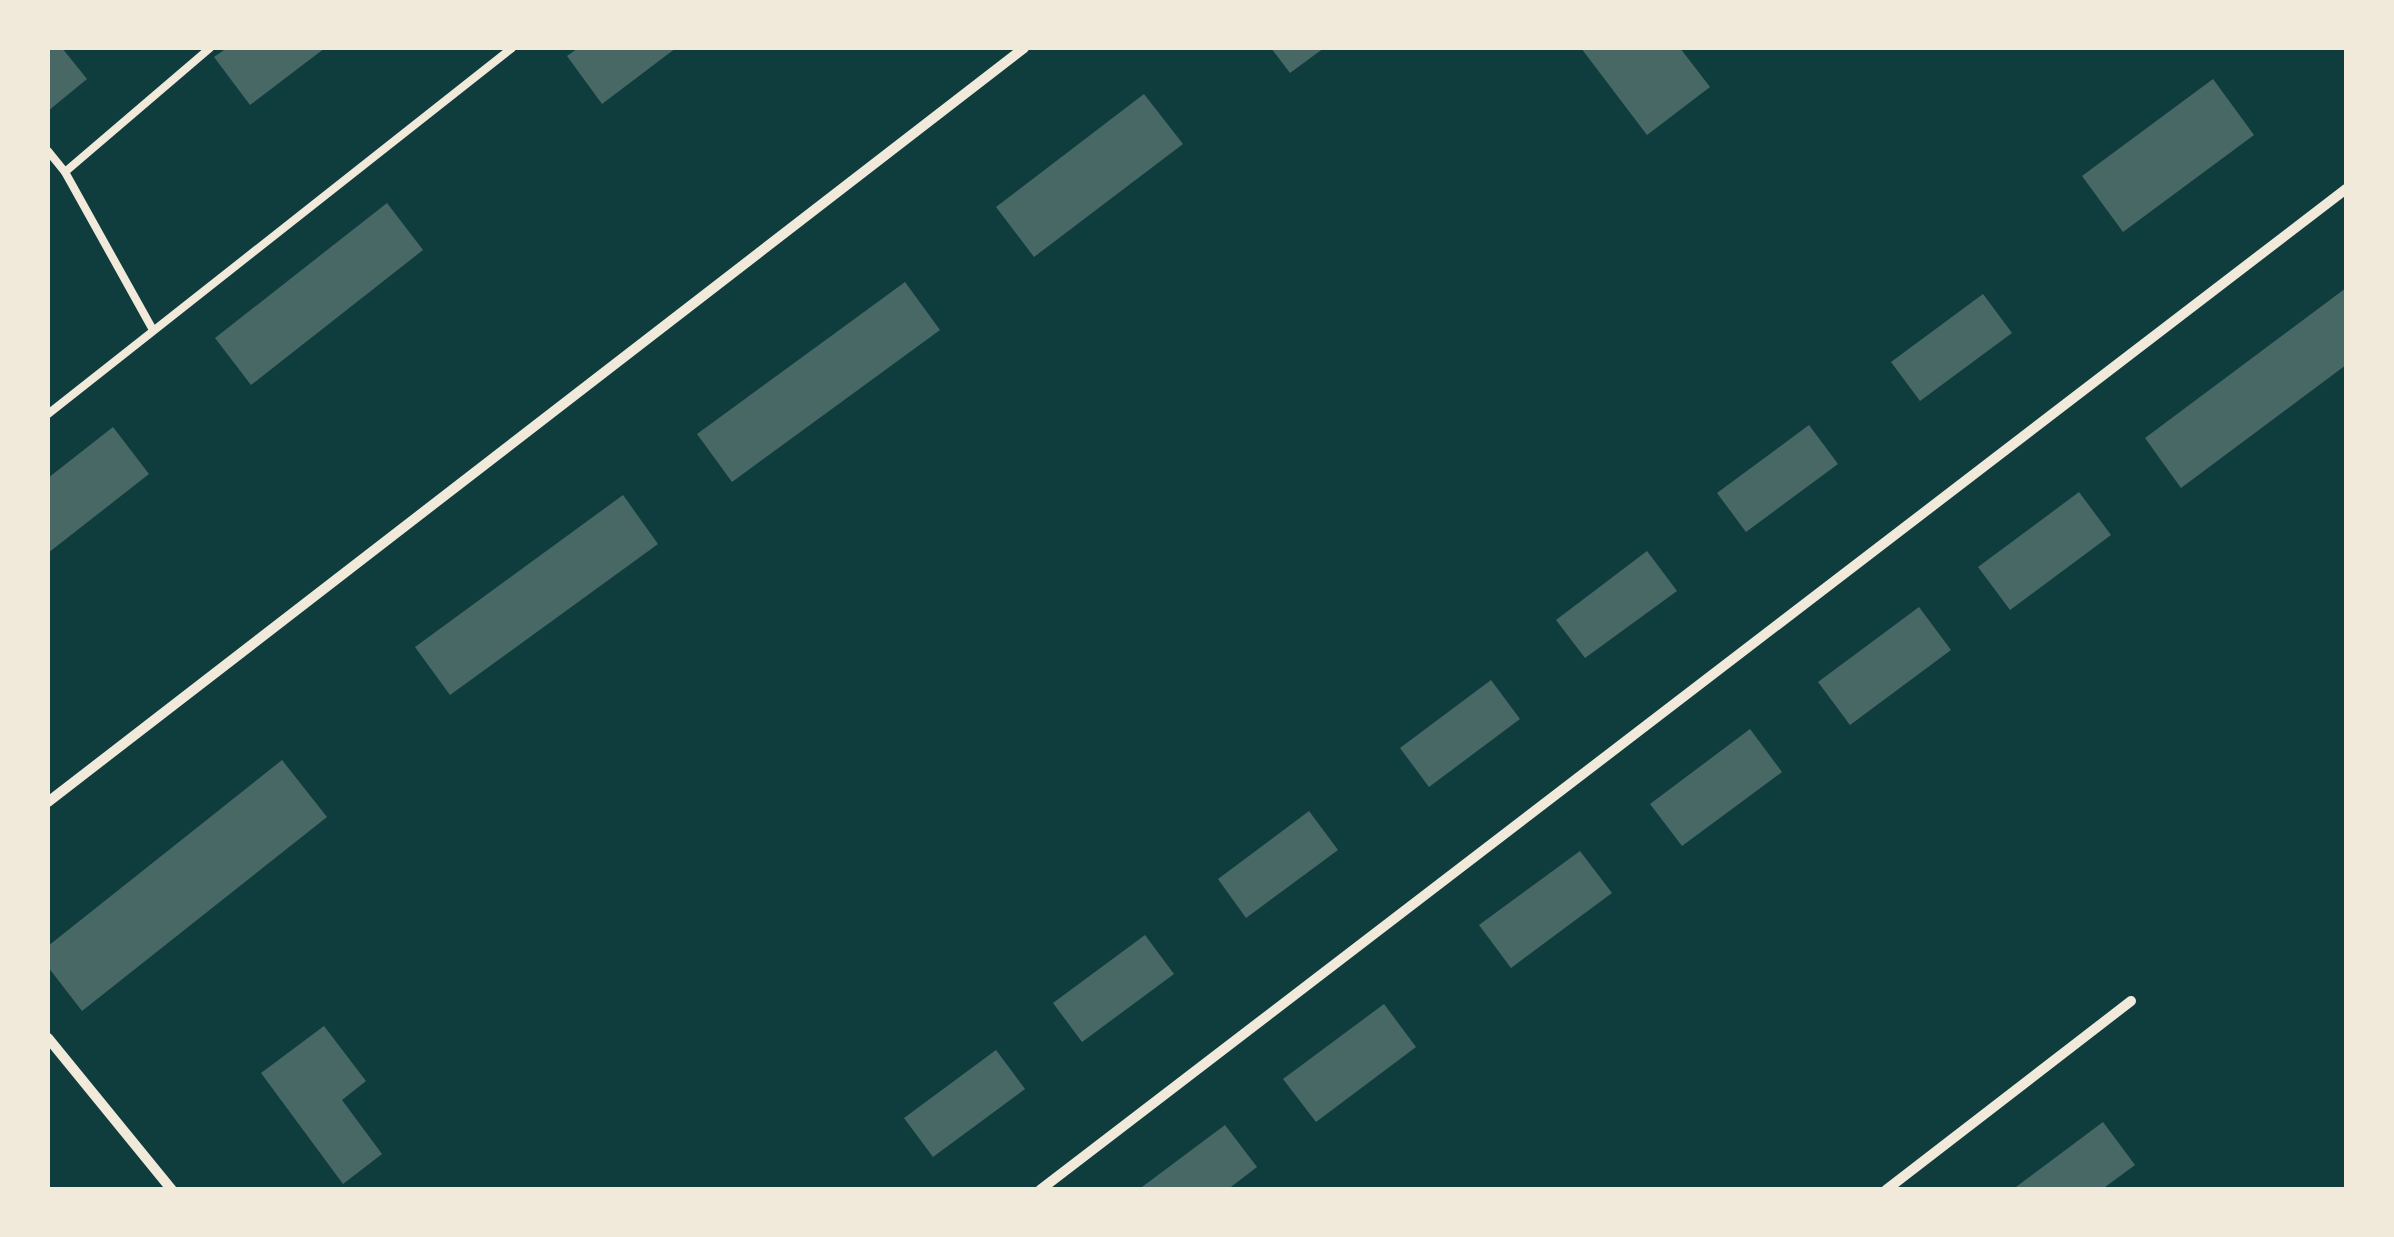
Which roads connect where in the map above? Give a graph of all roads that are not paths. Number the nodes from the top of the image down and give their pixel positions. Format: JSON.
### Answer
{"nodes":[{"id":1,"x":188,"y":48,"type":"edge"},
{"id":2,"x":210,"y":48,"type":"edge"},
{"id":3,"x":512,"y":48,"type":"edge"},
{"id":4,"x":1024,"y":48,"type":"edge"},
{"id":5,"x":196,"y":58,"type":"junction"},
{"id":6,"x":48,"y":151,"type":"edge"},
{"id":7,"x":65,"y":172,"type":"junction"},
{"id":8,"x":2346,"y":190,"type":"edge"},
{"id":9,"x":153,"y":330,"type":"junction"},
{"id":10,"x":48,"y":414,"type":"edge"},
{"id":11,"x":48,"y":802,"type":"edge"},
{"id":12,"x":2131,"y":1001,"type":"dead end"},
{"id":13,"x":48,"y":1038,"type":"edge"},
{"id":14,"x":172,"y":1190,"type":"edge"},
{"id":15,"x":1040,"y":1190,"type":"edge"},
{"id":16,"x":1886,"y":1190,"type":"edge"}],
"edges":[{"from":1,"to":5,"type":"lane"},
{"from":2,"to":5,"type":"lane"},
{"from":3,"to":9,"type":"lane"},
{"from":4,"to":11,"type":"street"},
{"from":5,"to":7,"type":"lane"},
{"from":6,"to":7,"type":"lane"},
{"from":7,"to":9,"type":"lane"},
{"from":8,"to":15,"type":"street"},
{"from":9,"to":10,"type":"lane"},
{"from":12,"to":16,"type":"street"},
{"from":13,"to":14,"type":"street"}]}
